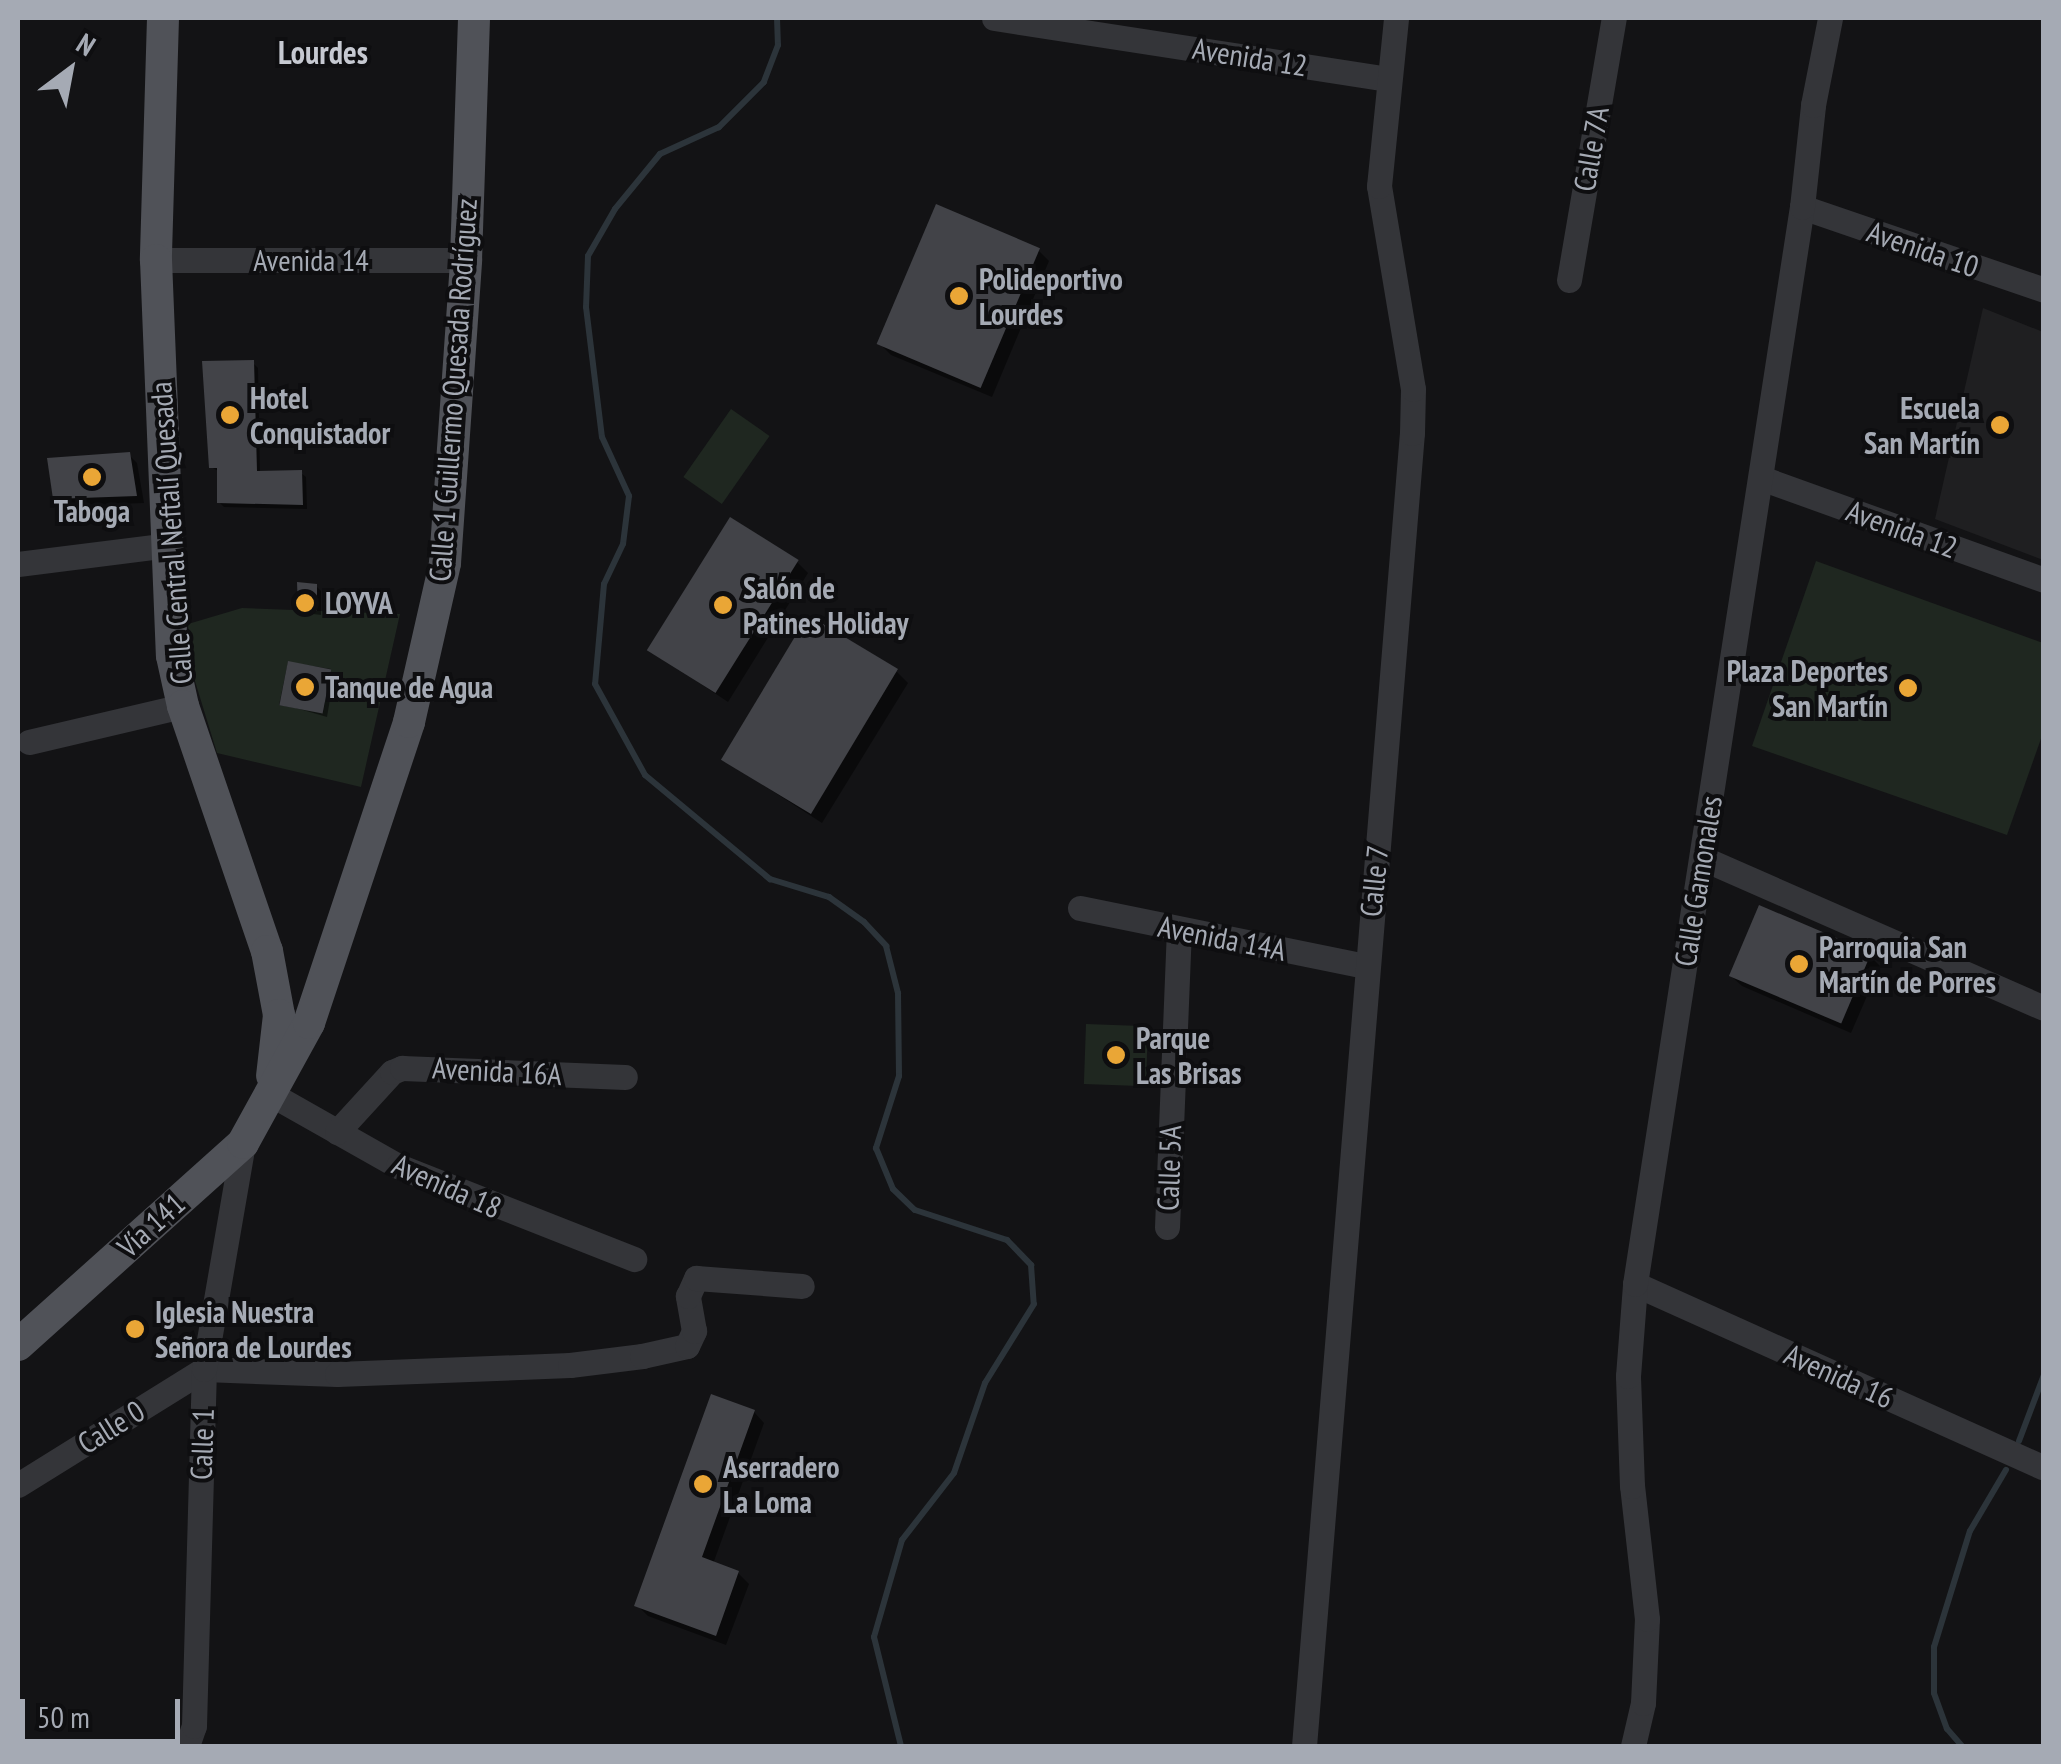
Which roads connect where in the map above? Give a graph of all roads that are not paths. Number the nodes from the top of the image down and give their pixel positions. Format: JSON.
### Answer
{"nodes":[{"id":1,"x":163,"y":18,"type":"edge"},
{"id":2,"x":474,"y":18,"type":"edge"},
{"id":3,"x":994,"y":18,"type":"edge"},
{"id":4,"x":1396,"y":18,"type":"edge"},
{"id":5,"x":1614,"y":18,"type":"edge"},
{"id":6,"x":1830,"y":18,"type":"edge"},
{"id":7,"x":1388,"y":78,"type":"junction"},
{"id":8,"x":1802,"y":207,"type":"junction"},
{"id":9,"x":156,"y":260,"type":"junction"},
{"id":10,"x":466,"y":260,"type":"junction"},
{"id":11,"x":1569,"y":280,"type":"dead end"},
{"id":12,"x":2044,"y":290,"type":"edge"},
{"id":13,"x":1761,"y":478,"type":"junction"},
{"id":14,"x":168,"y":545,"type":"junction"},
{"id":15,"x":18,"y":564,"type":"edge"},
{"id":16,"x":2044,"y":580,"type":"edge"},
{"id":17,"x":183,"y":706,"type":"junction"},
{"id":18,"x":29,"y":742,"type":"dead end"},
{"id":19,"x":1702,"y":858,"type":"junction"},
{"id":20,"x":1080,"y":908,"type":"dead end"},
{"id":21,"x":1179,"y":930,"type":"junction"},
{"id":22,"x":267,"y":951,"type":"junction"},
{"id":23,"x":332,"y":953,"type":"junction"},
{"id":24,"x":1365,"y":966,"type":"junction"},
{"id":25,"x":2044,"y":1008,"type":"edge"},
{"id":26,"x":624,"y":1077,"type":"dead end"},
{"id":27,"x":269,"y":1092,"type":"junction"},
{"id":28,"x":337,"y":1132,"type":"junction"},
{"id":29,"x":243,"y":1143,"type":"junction"},
{"id":30,"x":1167,"y":1226,"type":"dead end"},
{"id":31,"x":634,"y":1259,"type":"dead end"},
{"id":32,"x":1635,"y":1284,"type":"junction"},
{"id":33,"x":802,"y":1286,"type":"dead end"},
{"id":34,"x":18,"y":1345,"type":"edge"},
{"id":35,"x":204,"y":1369,"type":"junction"},
{"id":36,"x":2044,"y":1468,"type":"edge"},
{"id":37,"x":18,"y":1485,"type":"edge"},
{"id":38,"x":188,"y":1746,"type":"edge"},
{"id":39,"x":1304,"y":1746,"type":"edge"},
{"id":40,"x":1635,"y":1746,"type":"edge"}],
"edges":[{"from":1,"to":9,"type":"main road","name":"Calle Central Neftalí Quesada"},
{"from":2,"to":10,"type":"main road","name":"Calle 1 Guillermo Quesada Rodríguez"},
{"from":3,"to":7,"type":"street","name":"Avenida 12"},
{"from":4,"to":7,"type":"street","name":"Calle 7"},
{"from":5,"to":11,"type":"street","name":"Calle 7A"},
{"from":6,"to":8,"type":"street","name":"Calle Gamonales"},
{"from":7,"to":24,"type":"street","name":"Calle 7"},
{"from":8,"to":12,"type":"street","name":"Avenida 10"},
{"from":8,"to":13,"type":"street","name":"Calle Gamonales"},
{"from":9,"to":10,"type":"street","name":"Avenida 14"},
{"from":9,"to":14,"type":"main road","name":"Calle Central Neftalí Quesada"},
{"from":10,"to":23,"type":"main road","name":"Calle 1 Guillermo Quesada Rodríguez"},
{"from":13,"to":16,"type":"street","name":"Avenida 12"},
{"from":13,"to":19,"type":"street","name":"Calle Gamonales"},
{"from":14,"to":15,"type":"street"},
{"from":14,"to":17,"type":"main road","name":"Calle Central Neftalí Quesada"},
{"from":17,"to":18,"type":"street"},
{"from":17,"to":22,"type":"main road","name":"Calle Central Neftalí Quesada"},
{"from":19,"to":25,"type":"street"},
{"from":19,"to":32,"type":"street","name":"Calle Gamonales"},
{"from":20,"to":21,"type":"street","name":"Avenida 14A"},
{"from":21,"to":24,"type":"street","name":"Avenida 14A"},
{"from":21,"to":30,"type":"street","name":"Calle 5A"},
{"from":22,"to":23,"type":"main road"},
{"from":22,"to":27,"type":"main road","name":"Calle Central Neftalí Quesada"},
{"from":23,"to":27,"type":"main road","name":"Calle 1 Guillermo Quesada Rodríguez"},
{"from":24,"to":39,"type":"street","name":"Calle 7"},
{"from":26,"to":28,"type":"street","name":"Avenida 16A"},
{"from":27,"to":28,"type":"street","name":"Avenida 18"},
{"from":27,"to":29,"type":"main road","name":"Vía 141"},
{"from":28,"to":31,"type":"street","name":"Avenida 18"},
{"from":29,"to":34,"type":"main road","name":"Vía 141"},
{"from":29,"to":35,"type":"street","name":"Calle 1"},
{"from":32,"to":36,"type":"street","name":"Avenida 16"},
{"from":32,"to":40,"type":"street","name":"Calle Gamonales"},
{"from":33,"to":35,"type":"street"},
{"from":35,"to":37,"type":"street","name":"Calle 0"},
{"from":35,"to":38,"type":"street","name":"Calle 1"}]}
